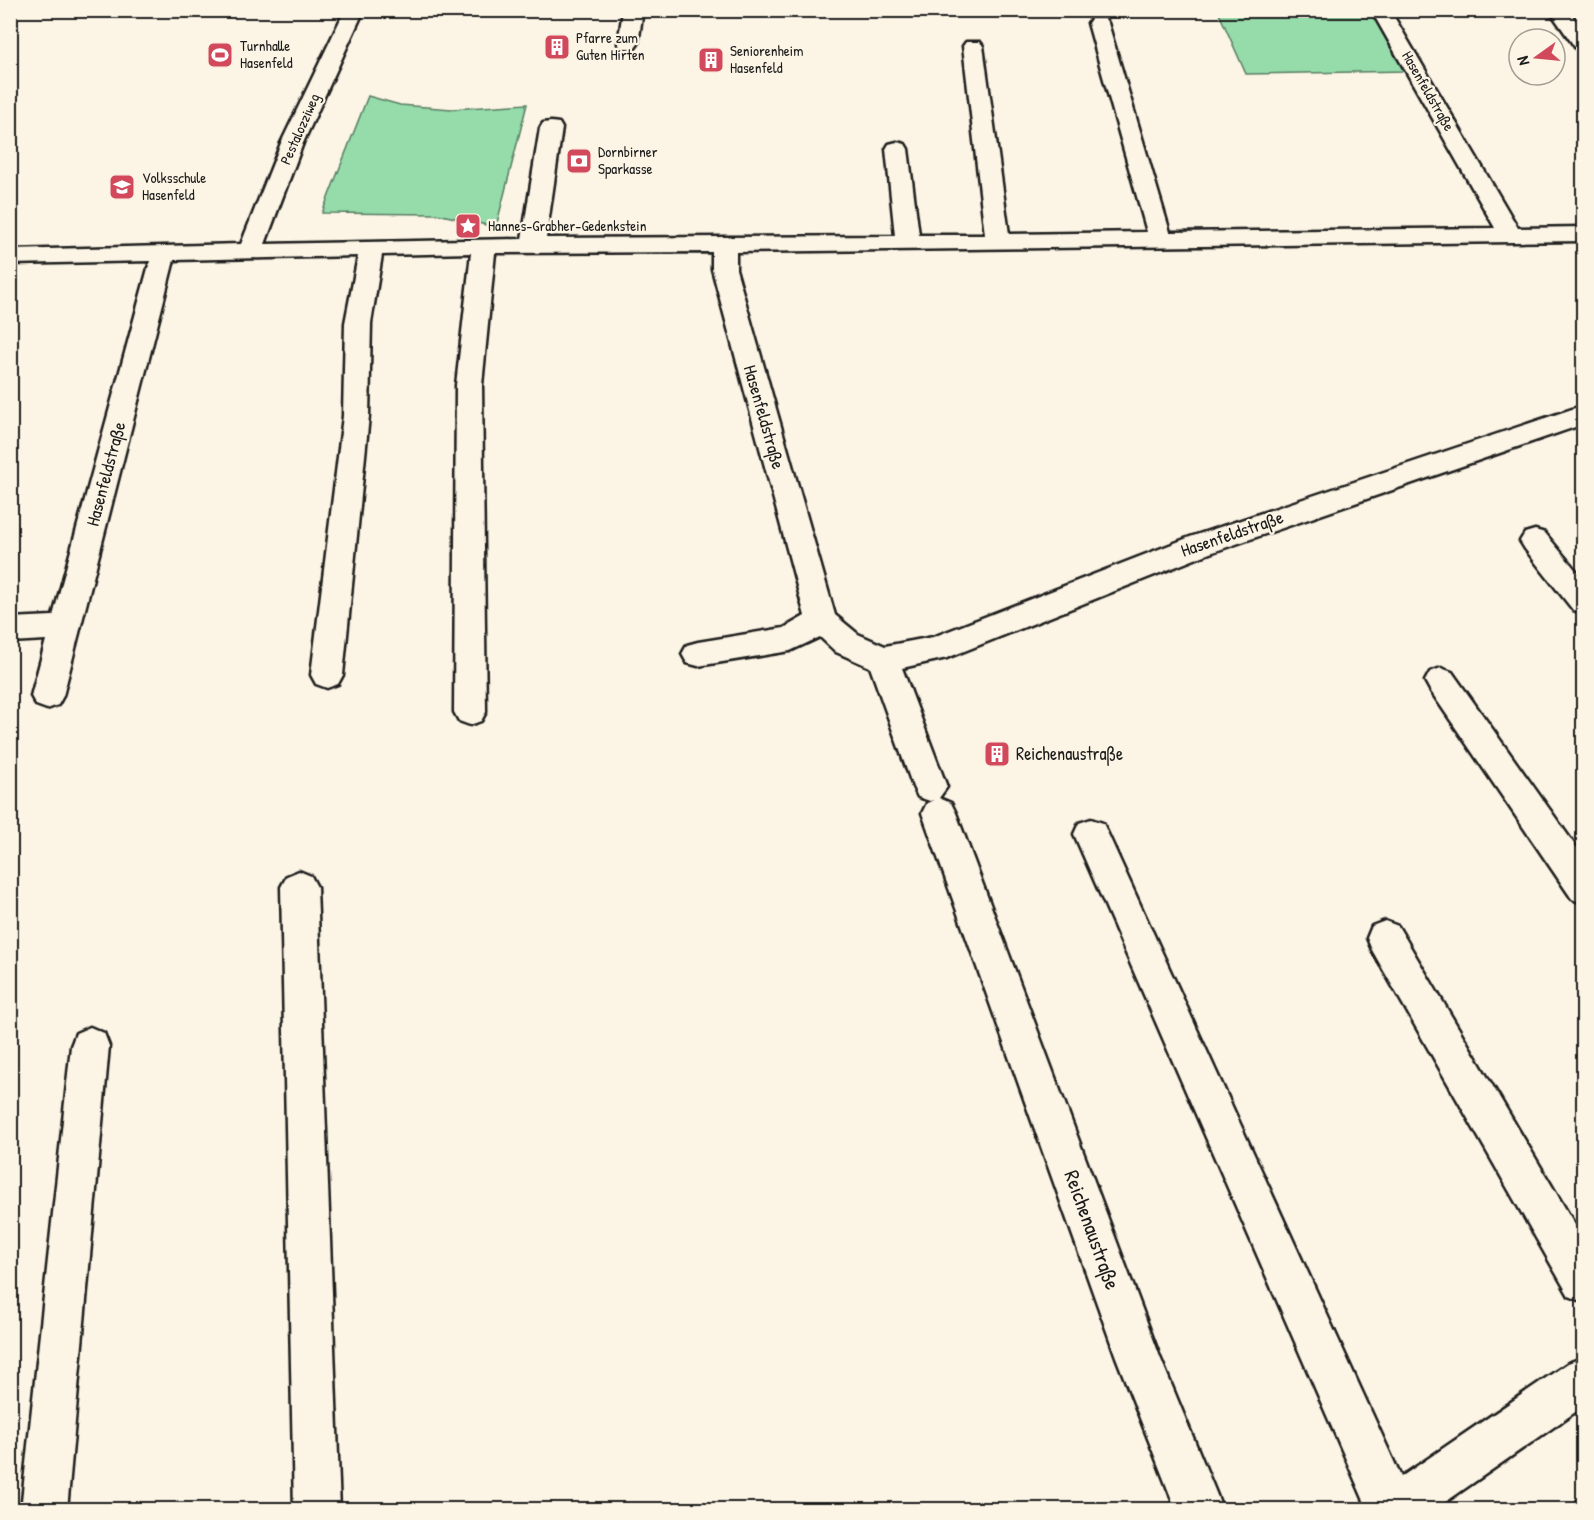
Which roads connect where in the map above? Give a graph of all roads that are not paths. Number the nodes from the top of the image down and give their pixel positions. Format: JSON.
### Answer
{"nodes":[{"id":1,"x":355,"y":10,"type":"edge"},
{"id":2,"x":633,"y":10,"type":"edge"},
{"id":3,"x":1380,"y":10,"type":"edge"},
{"id":4,"x":1558,"y":10,"type":"edge"},
{"id":5,"x":1098,"y":23,"type":"dead end"},
{"id":6,"x":628,"y":44,"type":"dead end"},
{"id":7,"x":973,"y":46,"type":"dead end"},
{"id":8,"x":1584,"y":46,"type":"edge"},
{"id":9,"x":551,"y":128,"type":"dead end"},
{"id":10,"x":897,"y":149,"type":"dead end"},
{"id":11,"x":1574,"y":234,"type":"edge"},
{"id":12,"x":1510,"y":235,"type":"junction"},
{"id":13,"x":1161,"y":240,"type":"junction"},
{"id":14,"x":998,"y":242,"type":"junction"},
{"id":15,"x":908,"y":243,"type":"junction"},
{"id":16,"x":533,"y":245,"type":"junction"},
{"id":17,"x":724,"y":245,"type":"junction"},
{"id":18,"x":455,"y":246,"type":"junction"},
{"id":19,"x":483,"y":246,"type":"junction"},
{"id":20,"x":371,"y":248,"type":"junction"},
{"id":21,"x":285,"y":249,"type":"junction"},
{"id":22,"x":251,"y":250,"type":"junction"},
{"id":23,"x":164,"y":252,"type":"junction"},
{"id":24,"x":10,"y":257,"type":"edge"},
{"id":25,"x":1584,"y":260,"type":"edge"},
{"id":26,"x":1584,"y":414,"type":"edge"},
{"id":27,"x":1534,"y":541,"type":"dead end"},
{"id":28,"x":1584,"y":602,"type":"edge"},
{"id":29,"x":822,"y":621,"type":"junction"},
{"id":30,"x":65,"y":627,"type":"junction"},
{"id":31,"x":10,"y":630,"type":"edge"},
{"id":32,"x":698,"y":654,"type":"dead end"},
{"id":33,"x":883,"y":659,"type":"junction"},
{"id":34,"x":327,"y":675,"type":"dead end"},
{"id":35,"x":1441,"y":681,"type":"dead end"},
{"id":36,"x":47,"y":696,"type":"dead end"},
{"id":37,"x":470,"y":712,"type":"dead end"},
{"id":38,"x":1091,"y":834,"type":"dead end"},
{"id":39,"x":299,"y":887,"type":"dead end"},
{"id":40,"x":1584,"y":888,"type":"edge"},
{"id":41,"x":1385,"y":938,"type":"dead end"},
{"id":42,"x":90,"y":1046,"type":"dead end"},
{"id":43,"x":1584,"y":1281,"type":"edge"},
{"id":44,"x":1584,"y":1379,"type":"edge"},
{"id":45,"x":45,"y":1509,"type":"edge"},
{"id":46,"x":317,"y":1509,"type":"edge"},
{"id":47,"x":1200,"y":1509,"type":"edge"},
{"id":48,"x":1393,"y":1509,"type":"edge"}],
"edges":[{"from":1,"to":22,"type":"street","name":"Pestalozziweg"},
{"from":2,"to":6,"type":"street"},
{"from":3,"to":12,"type":"street","name":"Hasenfeldstraße"},
{"from":4,"to":8,"type":"street"},
{"from":5,"to":13,"type":"street"},
{"from":7,"to":14,"type":"street"},
{"from":9,"to":16,"type":"street"},
{"from":10,"to":15,"type":"street"},
{"from":11,"to":12,"type":"street"},
{"from":11,"to":25,"type":"street"},
{"from":12,"to":13,"type":"street"},
{"from":13,"to":14,"type":"street"},
{"from":14,"to":15,"type":"street"},
{"from":15,"to":17,"type":"street"},
{"from":16,"to":17,"type":"street"},
{"from":16,"to":19,"type":"street"},
{"from":17,"to":29,"type":"street","name":"Hasenfeldstraße"},
{"from":18,"to":19,"type":"street"},
{"from":18,"to":20,"type":"street"},
{"from":18,"to":21,"type":"street"},
{"from":19,"to":37,"type":"street"},
{"from":20,"to":21,"type":"street"},
{"from":20,"to":34,"type":"street"},
{"from":21,"to":22,"type":"street"},
{"from":22,"to":23,"type":"street"},
{"from":23,"to":24,"type":"street"},
{"from":23,"to":30,"type":"street","name":"Hasenfeldstraße"},
{"from":26,"to":33,"type":"street","name":"Hasenfeldstraße"},
{"from":27,"to":28,"type":"street"},
{"from":29,"to":32,"type":"street"},
{"from":29,"to":33,"type":"street"},
{"from":30,"to":31,"type":"street"},
{"from":30,"to":36,"type":"street","name":"Hasenfeldstraße"},
{"from":33,"to":47,"type":"street","name":"Reichenaustraße"},
{"from":35,"to":40,"type":"street"},
{"from":38,"to":48,"type":"street"},
{"from":39,"to":46,"type":"street"},
{"from":41,"to":43,"type":"street"},
{"from":42,"to":45,"type":"street"},
{"from":44,"to":48,"type":"street"}]}
